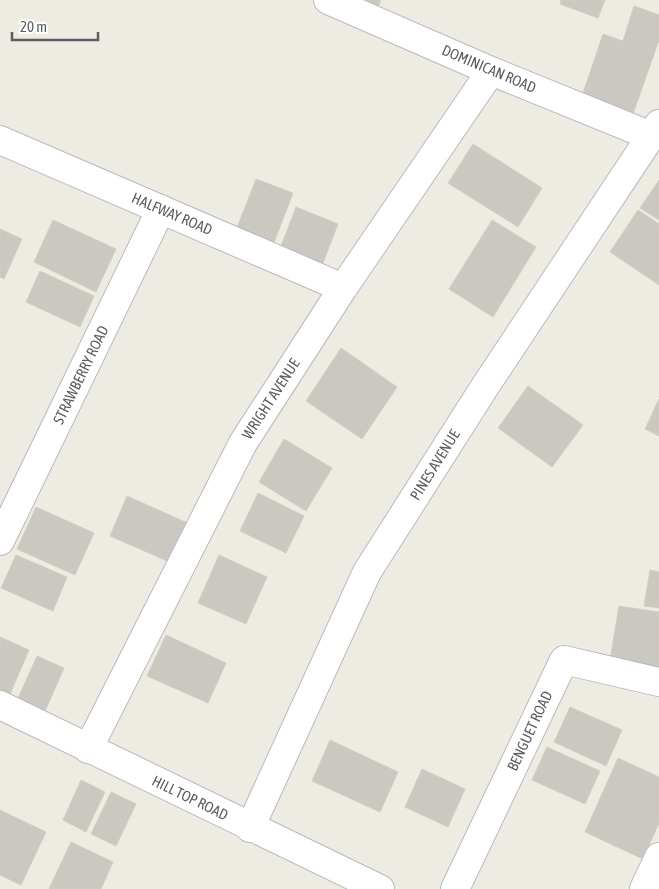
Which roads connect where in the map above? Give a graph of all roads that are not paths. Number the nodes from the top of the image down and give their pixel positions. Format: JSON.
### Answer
{"nodes":[{"id":1,"x":328,"y":0,"type":"edge"},
{"id":2,"x":491,"y":71,"type":"junction"},
{"id":3,"x":655,"y":130,"type":"edge"},
{"id":4,"x":0,"y":140,"type":"edge"},
{"id":5,"x":161,"y":209,"type":"junction"},
{"id":6,"x":343,"y":288,"type":"junction"},
{"id":7,"x":1,"y":537,"type":"edge"},
{"id":8,"x":659,"y":682,"type":"edge"},
{"id":9,"x":0,"y":705,"type":"edge"},
{"id":10,"x":88,"y":749,"type":"junction"},
{"id":11,"x":250,"y":828,"type":"junction"},
{"id":12,"x":659,"y":857,"type":"edge"},
{"id":13,"x":380,"y":889,"type":"edge"},
{"id":14,"x":455,"y":889,"type":"edge"},
{"id":15,"x":644,"y":889,"type":"edge"}],
"edges":[{"from":1,"to":2,"type":"street","name":"DOMINICAN ROAD"},
{"from":2,"to":3,"type":"street","name":"DOMINICAN ROAD"},
{"from":2,"to":6,"type":"street","name":"WRIGHT AVENUE"},
{"from":3,"to":11,"type":"street","name":"PINES AVENUE"},
{"from":4,"to":5,"type":"street","name":"HALFWAY ROAD"},
{"from":5,"to":6,"type":"street","name":"HALFWAY ROAD"},
{"from":5,"to":7,"type":"street","name":"STRAWBERRY ROAD"},
{"from":6,"to":10,"type":"street","name":"WRIGHT AVENUE"},
{"from":8,"to":14,"type":"street","name":"BENGUET ROAD"},
{"from":9,"to":10,"type":"street","name":"HILL TOP ROAD"},
{"from":10,"to":11,"type":"street","name":"HILL TOP ROAD"},
{"from":11,"to":13,"type":"street","name":"HILL TOP ROAD"},
{"from":12,"to":15,"type":"street"}]}
